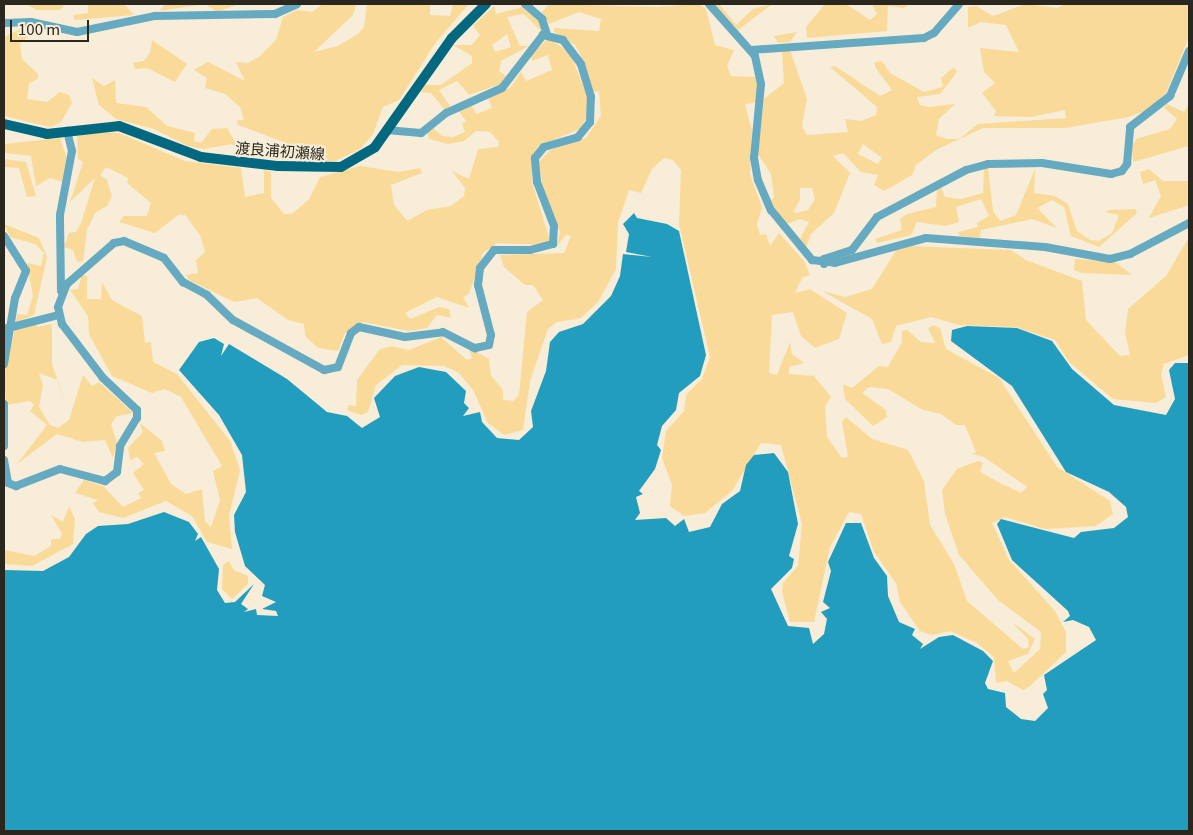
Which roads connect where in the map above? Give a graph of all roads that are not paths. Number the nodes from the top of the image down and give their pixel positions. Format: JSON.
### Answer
{"nodes":[{"id":1,"x":297,"y":4,"type":"edge"},
{"id":2,"x":486,"y":4,"type":"edge"},
{"id":3,"x":525,"y":4,"type":"edge"},
{"id":4,"x":709,"y":4,"type":"edge"},
{"id":5,"x":960,"y":4,"type":"edge"},
{"id":6,"x":4,"y":23,"type":"edge"},
{"id":7,"x":547,"y":34,"type":"junction"},
{"id":8,"x":751,"y":50,"type":"junction"},
{"id":9,"x":1189,"y":51,"type":"edge"},
{"id":10,"x":4,"y":124,"type":"edge"},
{"id":11,"x":389,"y":130,"type":"junction"},
{"id":12,"x":67,"y":131,"type":"junction"},
{"id":13,"x":1189,"y":223,"type":"edge"},
{"id":14,"x":4,"y":236,"type":"edge"},
{"id":15,"x":824,"y":264,"type":"junction"},
{"id":16,"x":61,"y":291,"type":"junction"},
{"id":17,"x":59,"y":315,"type":"junction"},
{"id":18,"x":8,"y":328,"type":"edge"},
{"id":19,"x":4,"y":364,"type":"edge"},
{"id":20,"x":4,"y":404,"type":"edge"},
{"id":21,"x":4,"y":446,"type":"edge"},
{"id":22,"x":4,"y":460,"type":"edge"}],
"edges":[{"from":1,"to":6,"type":"street"},
{"from":2,"to":11,"type":"main road","name":"渡良浦初瀬線"},
{"from":3,"to":7,"type":"street"},
{"from":4,"to":8,"type":"street"},
{"from":5,"to":8,"type":"street"},
{"from":7,"to":11,"type":"street"},
{"from":7,"to":16,"type":"street"},
{"from":8,"to":15,"type":"street"},
{"from":9,"to":15,"type":"street"},
{"from":10,"to":12,"type":"main road","name":"渡良浦初瀬線"},
{"from":11,"to":12,"type":"main road","name":"渡良浦初瀬線"},
{"from":12,"to":16,"type":"street"},
{"from":13,"to":15,"type":"street"},
{"from":14,"to":18,"type":"street"},
{"from":16,"to":17,"type":"street"},
{"from":17,"to":18,"type":"street"},
{"from":17,"to":22,"type":"street"},
{"from":18,"to":19,"type":"street"},
{"from":20,"to":21,"type":"street"}]}
